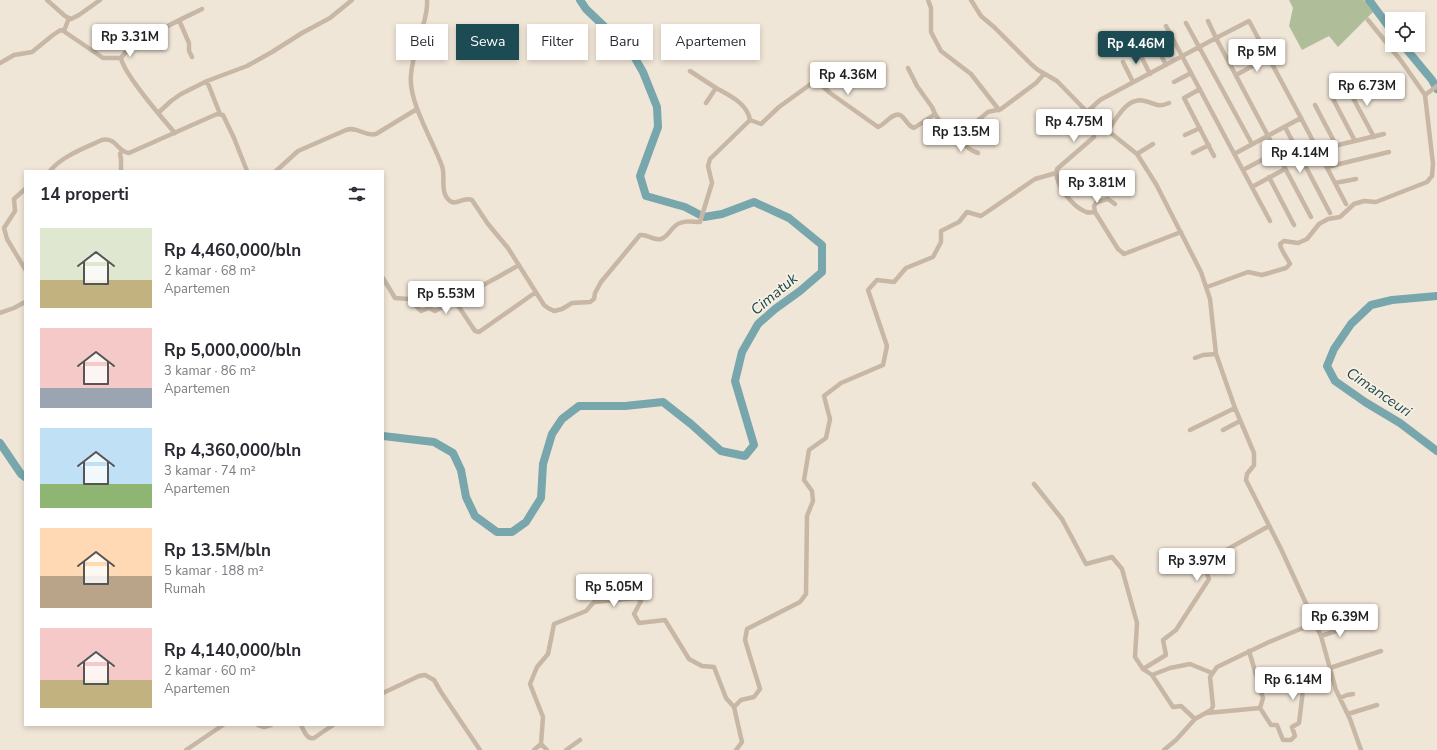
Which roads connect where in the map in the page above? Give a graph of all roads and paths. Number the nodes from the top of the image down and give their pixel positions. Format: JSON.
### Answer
{"nodes":[{"id":1,"x":47,"y":0,"type":"edge"},
{"id":2,"x":100,"y":0,"type":"edge"},
{"id":3,"x":352,"y":0,"type":"edge"},
{"id":4,"x":427,"y":0,"type":"edge"},
{"id":5,"x":928,"y":0,"type":"edge"},
{"id":6,"x":971,"y":0,"type":"edge"},
{"id":7,"x":202,"y":9,"type":"dead end"},
{"id":8,"x":69,"y":18,"type":"junction"},
{"id":9,"x":179,"y":20,"type":"junction"},
{"id":10,"x":1368,"y":20,"type":"dead end"},
{"id":11,"x":1208,"y":21,"type":"dead end"},
{"id":12,"x":1186,"y":23,"type":"dead end"},
{"id":13,"x":1166,"y":26,"type":"dead end"},
{"id":14,"x":64,"y":31,"type":"junction"},
{"id":15,"x":1151,"y":36,"type":"dead end"},
{"id":16,"x":1216,"y":38,"type":"junction"},
{"id":17,"x":1200,"y":47,"type":"junction"},
{"id":18,"x":1137,"y":48,"type":"dead end"},
{"id":19,"x":1182,"y":56,"type":"junction"},
{"id":20,"x":1268,"y":56,"type":"junction"},
{"id":21,"x":192,"y":57,"type":"dead end"},
{"id":22,"x":121,"y":58,"type":"junction"},
{"id":23,"x":1123,"y":62,"type":"dead end"},
{"id":24,"x":0,"y":63,"type":"edge"},
{"id":25,"x":1166,"y":65,"type":"junction"},
{"id":26,"x":908,"y":68,"type":"dead end"},
{"id":27,"x":690,"y":71,"type":"dead end"},
{"id":28,"x":1191,"y":72,"type":"junction"},
{"id":29,"x":1044,"y":74,"type":"junction"},
{"id":30,"x":1150,"y":74,"type":"junction"},
{"id":31,"x":1236,"y":75,"type":"junction"},
{"id":32,"x":206,"y":81,"type":"junction"},
{"id":33,"x":1133,"y":82,"type":"junction"},
{"id":34,"x":1174,"y":82,"type":"dead end"},
{"id":35,"x":1346,"y":85,"type":"dead end"},
{"id":36,"x":1437,"y":86,"type":"edge"},
{"id":37,"x":716,"y":88,"type":"junction"},
{"id":38,"x":1200,"y":89,"type":"junction"},
{"id":39,"x":1427,"y":93,"type":"junction"},
{"id":40,"x":1332,"y":97,"type":"dead end"},
{"id":41,"x":706,"y":103,"type":"dead end"},
{"id":42,"x":1169,"y":103,"type":"dead end"},
{"id":43,"x":1315,"y":105,"type":"dead end"},
{"id":44,"x":417,"y":109,"type":"junction"},
{"id":45,"x":999,"y":110,"type":"junction"},
{"id":46,"x":1086,"y":112,"type":"junction"},
{"id":47,"x":158,"y":113,"type":"junction"},
{"id":48,"x":220,"y":114,"type":"junction"},
{"id":49,"x":935,"y":114,"type":"junction"},
{"id":50,"x":1301,"y":118,"type":"junction"},
{"id":51,"x":750,"y":120,"type":"junction"},
{"id":52,"x":1285,"y":127,"type":"junction"},
{"id":53,"x":1200,"y":128,"type":"junction"},
{"id":54,"x":1108,"y":131,"type":"junction"},
{"id":55,"x":175,"y":133,"type":"junction"},
{"id":56,"x":1384,"y":134,"type":"dead end"},
{"id":57,"x":958,"y":135,"type":"junction"},
{"id":58,"x":1186,"y":135,"type":"dead end"},
{"id":59,"x":1268,"y":136,"type":"junction"},
{"id":60,"x":1094,"y":137,"type":"dead end"},
{"id":61,"x":1374,"y":137,"type":"junction"},
{"id":62,"x":1355,"y":141,"type":"junction"},
{"id":63,"x":1153,"y":144,"type":"dead end"},
{"id":64,"x":1252,"y":144,"type":"junction"},
{"id":65,"x":1209,"y":145,"type":"junction"},
{"id":66,"x":1336,"y":145,"type":"junction"},
{"id":67,"x":122,"y":150,"type":"junction"},
{"id":68,"x":1318,"y":150,"type":"junction"},
{"id":69,"x":1276,"y":152,"type":"junction"},
{"id":70,"x":1389,"y":152,"type":"dead end"},
{"id":71,"x":978,"y":153,"type":"dead end"},
{"id":72,"x":1193,"y":153,"type":"dead end"},
{"id":73,"x":1137,"y":154,"type":"junction"},
{"id":74,"x":1234,"y":154,"type":"junction"},
{"id":75,"x":1214,"y":156,"type":"dead end"},
{"id":76,"x":1327,"y":167,"type":"junction"},
{"id":77,"x":1285,"y":169,"type":"junction"},
{"id":78,"x":51,"y":170,"type":"edge"},
{"id":79,"x":121,"y":170,"type":"edge"},
{"id":80,"x":247,"y":170,"type":"edge"},
{"id":81,"x":277,"y":170,"type":"edge"},
{"id":82,"x":1243,"y":170,"type":"junction"},
{"id":83,"x":1056,"y":173,"type":"junction"},
{"id":84,"x":1269,"y":177,"type":"junction"},
{"id":85,"x":1356,"y":179,"type":"dead end"},
{"id":86,"x":1335,"y":183,"type":"junction"},
{"id":87,"x":1252,"y":187,"type":"junction"},
{"id":88,"x":24,"y":190,"type":"edge"},
{"id":89,"x":1115,"y":204,"type":"dead end"},
{"id":90,"x":1346,"y":204,"type":"dead end"},
{"id":91,"x":1095,"y":212,"type":"junction"},
{"id":92,"x":1330,"y":212,"type":"dead end"},
{"id":93,"x":1311,"y":217,"type":"dead end"},
{"id":94,"x":1270,"y":221,"type":"dead end"},
{"id":95,"x":1294,"y":225,"type":"dead end"},
{"id":96,"x":1181,"y":232,"type":"junction"},
{"id":97,"x":519,"y":265,"type":"junction"},
{"id":98,"x":24,"y":266,"type":"edge"},
{"id":99,"x":384,"y":280,"type":"edge"},
{"id":100,"x":1207,"y":287,"type":"junction"},
{"id":101,"x":536,"y":292,"type":"junction"},
{"id":102,"x":455,"y":301,"type":"junction"},
{"id":103,"x":24,"y":303,"type":"edge"},
{"id":104,"x":0,"y":313,"type":"edge"},
{"id":105,"x":1216,"y":354,"type":"junction"},
{"id":106,"x":1195,"y":358,"type":"dead end"},
{"id":107,"x":1235,"y":408,"type":"junction"},
{"id":108,"x":1240,"y":421,"type":"junction"},
{"id":109,"x":1190,"y":430,"type":"dead end"},
{"id":110,"x":1223,"y":430,"type":"dead end"},
{"id":111,"x":1034,"y":484,"type":"dead end"},
{"id":112,"x":1269,"y":526,"type":"junction"},
{"id":113,"x":1343,"y":609,"type":"dead end"},
{"id":114,"x":1315,"y":622,"type":"junction"},
{"id":115,"x":1354,"y":625,"type":"dead end"},
{"id":116,"x":1321,"y":636,"type":"junction"},
{"id":117,"x":1381,"y":650,"type":"dead end"},
{"id":118,"x":1249,"y":651,"type":"junction"},
{"id":119,"x":1330,"y":668,"type":"junction"},
{"id":120,"x":1143,"y":669,"type":"junction"},
{"id":121,"x":1212,"y":673,"type":"junction"},
{"id":122,"x":1152,"y":675,"type":"junction"},
{"id":123,"x":1332,"y":677,"type":"junction"},
{"id":124,"x":384,"y":693,"type":"edge"},
{"id":125,"x":1352,"y":694,"type":"dead end"},
{"id":126,"x":1340,"y":698,"type":"junction"},
{"id":127,"x":1377,"y":705,"type":"dead end"},
{"id":128,"x":734,"y":707,"type":"junction"},
{"id":129,"x":1260,"y":708,"type":"junction"},
{"id":130,"x":1203,"y":714,"type":"junction"},
{"id":131,"x":1348,"y":714,"type":"junction"},
{"id":132,"x":1195,"y":719,"type":"junction"},
{"id":133,"x":222,"y":726,"type":"edge"},
{"id":134,"x":302,"y":726,"type":"edge"},
{"id":135,"x":332,"y":726,"type":"edge"},
{"id":136,"x":580,"y":740,"type":"dead end"},
{"id":137,"x":541,"y":744,"type":"junction"},
{"id":138,"x":186,"y":750,"type":"edge"},
{"id":139,"x":480,"y":750,"type":"edge"},
{"id":140,"x":534,"y":750,"type":"edge"},
{"id":141,"x":546,"y":750,"type":"edge"},
{"id":142,"x":566,"y":750,"type":"edge"},
{"id":143,"x":736,"y":750,"type":"edge"},
{"id":144,"x":1164,"y":750,"type":"edge"},
{"id":145,"x":1360,"y":750,"type":"edge"}],
"edges":[{"from":1,"to":8,"type":"street"},
{"from":2,"to":8,"type":"street"},
{"from":3,"to":32,"type":"street"},
{"from":4,"to":44,"type":"street"},
{"from":5,"to":45,"type":"street"},
{"from":6,"to":29,"type":"street"},
{"from":7,"to":9,"type":"street"},
{"from":8,"to":14,"type":"street"},
{"from":9,"to":21,"type":"street"},
{"from":9,"to":22,"type":"street"},
{"from":10,"to":39,"type":"street"},
{"from":11,"to":16,"type":"street"},
{"from":12,"to":17,"type":"street"},
{"from":13,"to":19,"type":"street"},
{"from":14,"to":22,"type":"street"},
{"from":14,"to":24,"type":"street"},
{"from":15,"to":25,"type":"street"},
{"from":16,"to":17,"type":"street"},
{"from":16,"to":20,"type":"street"},
{"from":16,"to":31,"type":"street"},
{"from":17,"to":19,"type":"street"},
{"from":17,"to":64,"type":"street"},
{"from":18,"to":30,"type":"street"},
{"from":19,"to":25,"type":"street"},
{"from":19,"to":28,"type":"street"},
{"from":20,"to":31,"type":"street"},
{"from":20,"to":50,"type":"street"},
{"from":22,"to":47,"type":"street"},
{"from":23,"to":33,"type":"street"},
{"from":25,"to":30,"type":"street"},
{"from":26,"to":49,"type":"street"},
{"from":27,"to":37,"type":"street"},
{"from":28,"to":34,"type":"street"},
{"from":28,"to":38,"type":"street"},
{"from":29,"to":45,"type":"street"},
{"from":29,"to":46,"type":"street"},
{"from":30,"to":33,"type":"street"},
{"from":31,"to":59,"type":"street"},
{"from":32,"to":47,"type":"street"},
{"from":32,"to":48,"type":"street"},
{"from":33,"to":46,"type":"street"},
{"from":35,"to":61,"type":"street"},
{"from":36,"to":39,"type":"street"},
{"from":37,"to":41,"type":"street"},
{"from":37,"to":51,"type":"street"},
{"from":38,"to":53,"type":"street"},
{"from":38,"to":74,"type":"street"},
{"from":39,"to":100,"type":"street"},
{"from":40,"to":62,"type":"street"},
{"from":42,"to":54,"type":"street"},
{"from":43,"to":66,"type":"street"},
{"from":44,"to":81,"type":"street"},
{"from":44,"to":97,"type":"street"},
{"from":45,"to":57,"type":"street"},
{"from":46,"to":54,"type":"street"},
{"from":47,"to":55,"type":"street"},
{"from":48,"to":55,"type":"street"},
{"from":48,"to":80,"type":"street"},
{"from":49,"to":51,"type":"street"},
{"from":49,"to":57,"type":"street"},
{"from":50,"to":52,"type":"street"},
{"from":50,"to":68,"type":"street"},
{"from":51,"to":101,"type":"street"},
{"from":52,"to":59,"type":"street"},
{"from":52,"to":92,"type":"street"},
{"from":53,"to":58,"type":"street"},
{"from":53,"to":65,"type":"street"},
{"from":54,"to":73,"type":"street"},
{"from":55,"to":67,"type":"street"},
{"from":56,"to":61,"type":"street"},
{"from":57,"to":71,"type":"street"},
{"from":59,"to":64,"type":"street"},
{"from":59,"to":69,"type":"street"},
{"from":60,"to":83,"type":"street"},
{"from":61,"to":62,"type":"street"},
{"from":62,"to":66,"type":"street"},
{"from":63,"to":73,"type":"street"},
{"from":64,"to":74,"type":"street"},
{"from":65,"to":72,"type":"street"},
{"from":65,"to":75,"type":"street"},
{"from":66,"to":68,"type":"street"},
{"from":67,"to":78,"type":"street"},
{"from":67,"to":79,"type":"street"},
{"from":68,"to":76,"type":"street"},
{"from":69,"to":77,"type":"street"},
{"from":69,"to":82,"type":"street"},
{"from":70,"to":76,"type":"street"},
{"from":73,"to":96,"type":"street"},
{"from":74,"to":82,"type":"street"},
{"from":76,"to":86,"type":"street"},
{"from":77,"to":84,"type":"street"},
{"from":77,"to":93,"type":"street"},
{"from":82,"to":87,"type":"street"},
{"from":83,"to":91,"type":"street"},
{"from":83,"to":128,"type":"street"},
{"from":84,"to":87,"type":"street"},
{"from":84,"to":95,"type":"street"},
{"from":85,"to":86,"type":"street"},
{"from":86,"to":90,"type":"street"},
{"from":87,"to":94,"type":"street"},
{"from":88,"to":98,"type":"street"},
{"from":89,"to":91,"type":"street"},
{"from":91,"to":96,"type":"street"},
{"from":96,"to":100,"type":"street"},
{"from":97,"to":101,"type":"street"},
{"from":97,"to":102,"type":"street"},
{"from":99,"to":102,"type":"street"},
{"from":100,"to":105,"type":"street"},
{"from":101,"to":102,"type":"street"},
{"from":103,"to":104,"type":"street"},
{"from":105,"to":106,"type":"street"},
{"from":105,"to":107,"type":"street"},
{"from":107,"to":108,"type":"street"},
{"from":107,"to":109,"type":"street"},
{"from":108,"to":110,"type":"street"},
{"from":108,"to":112,"type":"street"},
{"from":111,"to":120,"type":"street"},
{"from":112,"to":114,"type":"street"},
{"from":112,"to":120,"type":"street"},
{"from":113,"to":114,"type":"street"},
{"from":114,"to":116,"type":"street"},
{"from":114,"to":118,"type":"street"},
{"from":115,"to":116,"type":"street"},
{"from":116,"to":119,"type":"street"},
{"from":117,"to":119,"type":"street"},
{"from":118,"to":121,"type":"street"},
{"from":118,"to":129,"type":"street"},
{"from":119,"to":123,"type":"street"},
{"from":120,"to":122,"type":"street"},
{"from":121,"to":122,"type":"street"},
{"from":121,"to":130,"type":"street"},
{"from":122,"to":132,"type":"street"},
{"from":123,"to":126,"type":"street"},
{"from":123,"to":129,"type":"street"},
{"from":124,"to":139,"type":"street"},
{"from":125,"to":126,"type":"street"},
{"from":126,"to":131,"type":"street"},
{"from":127,"to":131,"type":"street"},
{"from":128,"to":137,"type":"street"},
{"from":128,"to":143,"type":"street"},
{"from":129,"to":130,"type":"street"},
{"from":130,"to":132,"type":"street"},
{"from":131,"to":145,"type":"street"},
{"from":132,"to":144,"type":"street"},
{"from":133,"to":138,"type":"street"},
{"from":134,"to":135,"type":"street"},
{"from":136,"to":142,"type":"street"},
{"from":137,"to":140,"type":"street"},
{"from":137,"to":141,"type":"street"}]}
